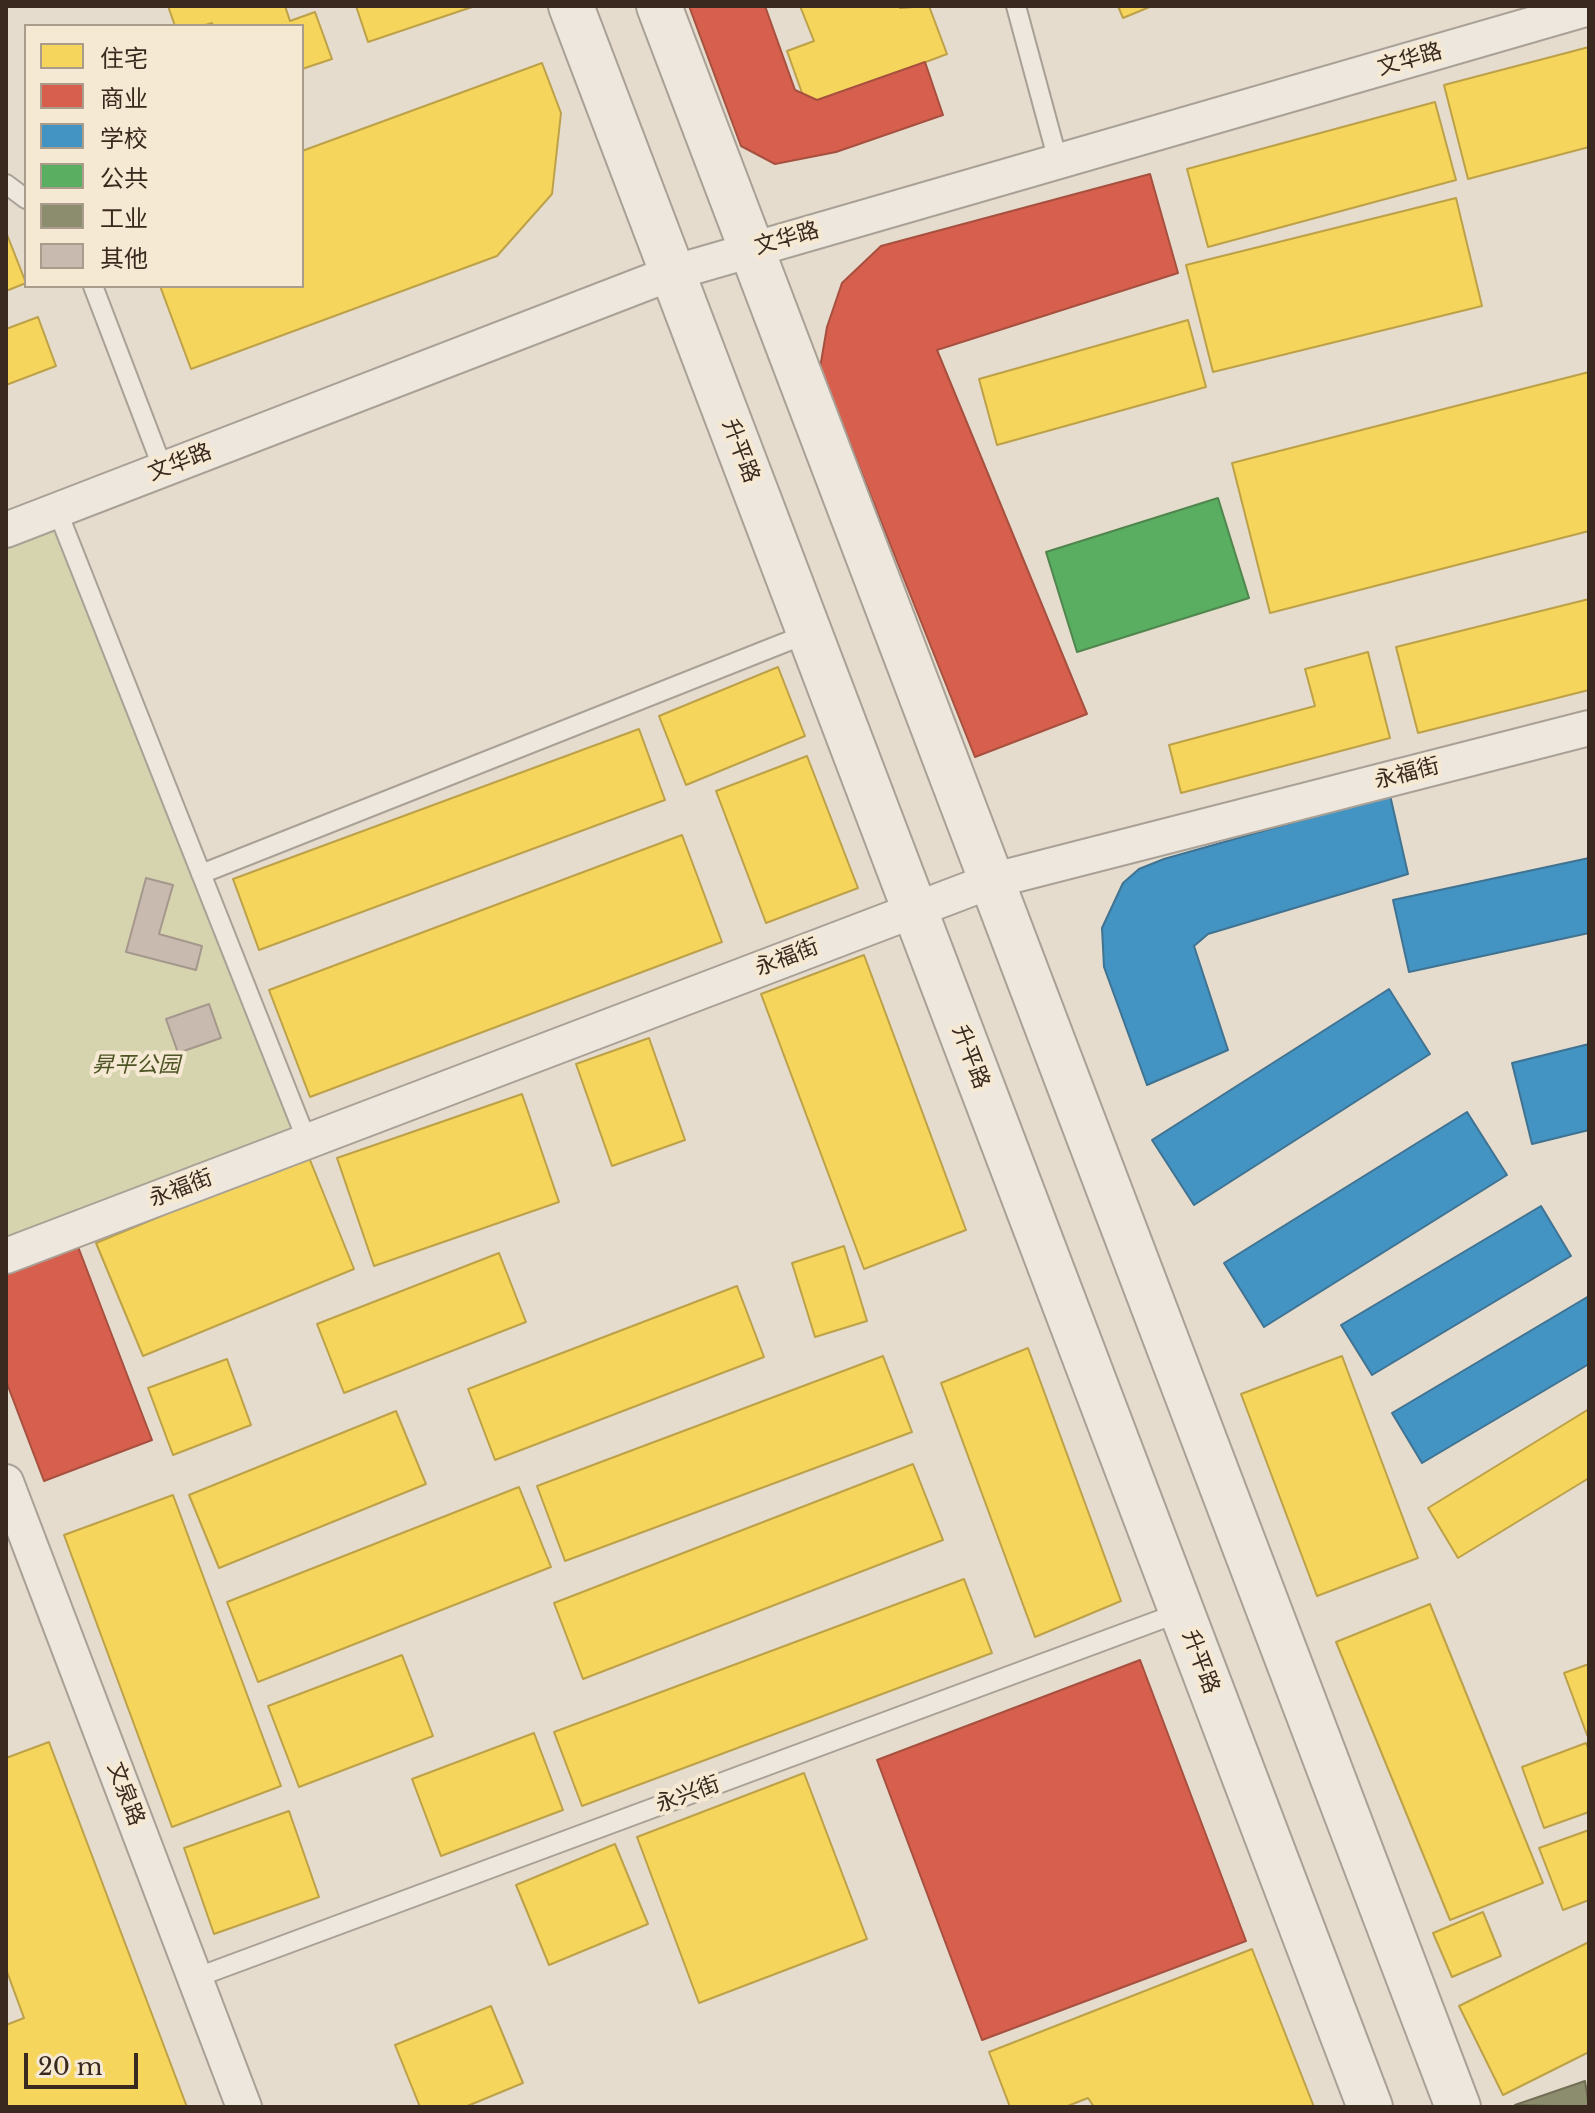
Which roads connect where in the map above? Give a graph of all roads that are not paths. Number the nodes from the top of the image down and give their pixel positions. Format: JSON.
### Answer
{"nodes":[{"id":1,"x":571,"y":6,"type":"edge"},
{"id":2,"x":659,"y":6,"type":"edge"},
{"id":3,"x":1016,"y":6,"type":"edge"},
{"id":4,"x":1589,"y":8,"type":"edge"},
{"id":5,"x":1058,"y":161,"type":"junction"},
{"id":6,"x":6,"y":184,"type":"edge"},
{"id":7,"x":24,"y":198,"type":"edge"},
{"id":8,"x":752,"y":250,"type":"junction"},
{"id":9,"x":672,"y":273,"type":"junction"},
{"id":10,"x":94,"y":288,"type":"edge"},
{"id":11,"x":163,"y":469,"type":"junction"},
{"id":12,"x":57,"y":510,"type":"junction"},
{"id":13,"x":6,"y":530,"type":"edge"},
{"id":14,"x":809,"y":633,"type":"junction"},
{"id":15,"x":1589,"y":728,"type":"edge"},
{"id":16,"x":201,"y":874,"type":"junction"},
{"id":17,"x":991,"y":881,"type":"junction"},
{"id":18,"x":915,"y":910,"type":"junction"},
{"id":19,"x":307,"y":1141,"type":"junction"},
{"id":20,"x":6,"y":1256,"type":"edge"},
{"id":21,"x":6,"y":1482,"type":"edge"},
{"id":22,"x":1181,"y":1612,"type":"junction"},
{"id":23,"x":195,"y":1978,"type":"junction"},
{"id":24,"x":244,"y":2107,"type":"edge"},
{"id":25,"x":1370,"y":2107,"type":"edge"},
{"id":26,"x":1458,"y":2107,"type":"edge"}],
"edges":[{"from":1,"to":9,"type":"street","name":"升平路"},
{"from":2,"to":8,"type":"street"},
{"from":3,"to":5,"type":"lane"},
{"from":4,"to":5,"type":"street","name":"文华路"},
{"from":5,"to":8,"type":"street","name":"文华路"},
{"from":6,"to":7,"type":"lane"},
{"from":8,"to":9,"type":"street","name":"文华路"},
{"from":8,"to":17,"type":"street"},
{"from":9,"to":11,"type":"street","name":"文华路"},
{"from":9,"to":14,"type":"street","name":"升平路"},
{"from":10,"to":11,"type":"lane"},
{"from":11,"to":12,"type":"street","name":"文华路"},
{"from":12,"to":13,"type":"street","name":"文华路"},
{"from":12,"to":16,"type":"lane"},
{"from":14,"to":16,"type":"lane"},
{"from":14,"to":18,"type":"street","name":"升平路"},
{"from":15,"to":17,"type":"street","name":"永福街"},
{"from":16,"to":19,"type":"lane"},
{"from":17,"to":18,"type":"street","name":"永福街"},
{"from":17,"to":26,"type":"street"},
{"from":18,"to":19,"type":"street","name":"永福街"},
{"from":18,"to":22,"type":"street","name":"升平路"},
{"from":19,"to":20,"type":"street","name":"永福街"},
{"from":21,"to":23,"type":"street","name":"文泉路"},
{"from":22,"to":23,"type":"lane","name":"永兴街"},
{"from":22,"to":25,"type":"street","name":"升平路"},
{"from":23,"to":24,"type":"street","name":"文泉路"}]}
